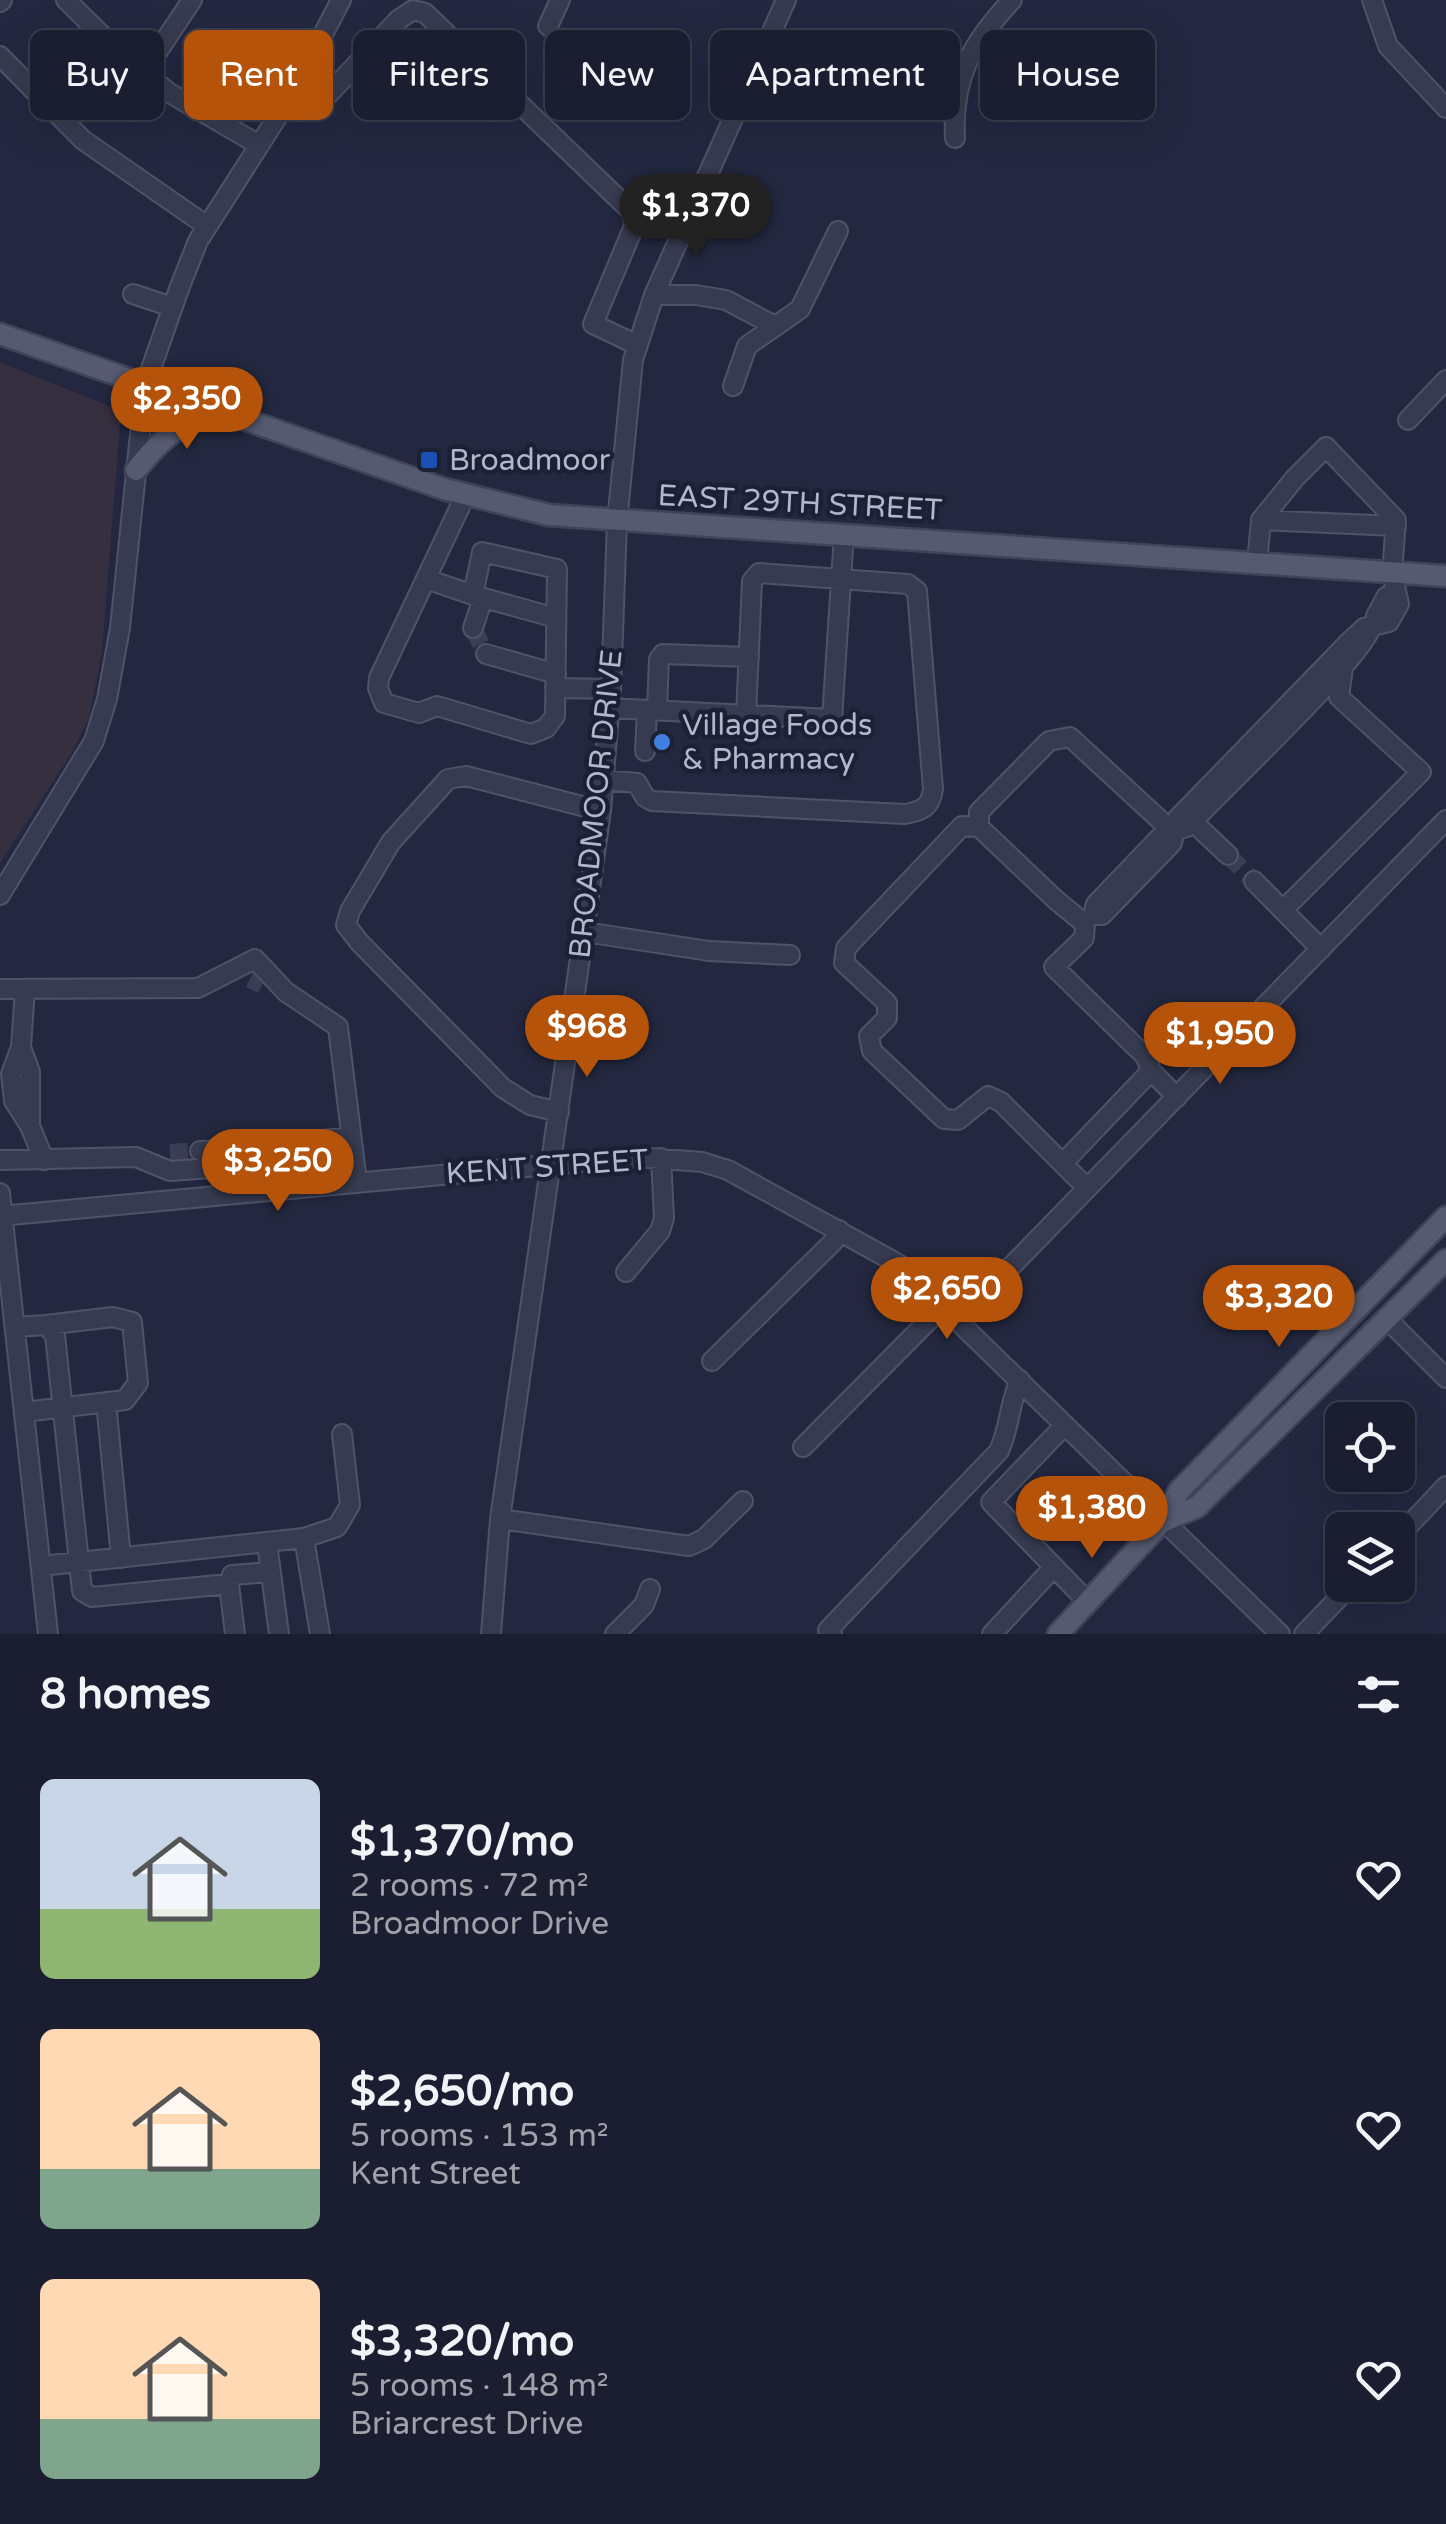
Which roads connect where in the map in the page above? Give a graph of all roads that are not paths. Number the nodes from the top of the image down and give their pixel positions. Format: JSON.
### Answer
{"nodes":[{"id":1,"x":66,"y":0,"type":"edge"},
{"id":2,"x":192,"y":0,"type":"edge"},
{"id":3,"x":341,"y":0,"type":"edge"},
{"id":4,"x":560,"y":0,"type":"edge"},
{"id":5,"x":786,"y":0,"type":"edge"},
{"id":6,"x":1012,"y":0,"type":"edge"},
{"id":7,"x":1372,"y":0,"type":"edge"},
{"id":8,"x":548,"y":26,"type":"dead end"},
{"id":9,"x":98,"y":30,"type":"edge"},
{"id":10,"x":326,"y":30,"type":"edge"},
{"id":11,"x":164,"y":42,"type":"edge"},
{"id":12,"x":0,"y":56,"type":"edge"},
{"id":13,"x":164,"y":89,"type":"edge"},
{"id":14,"x":333,"y":89,"type":"edge"},
{"id":15,"x":1446,"y":108,"type":"edge"},
{"id":16,"x":275,"y":120,"type":"edge"},
{"id":17,"x":955,"y":138,"type":"dead end"},
{"id":18,"x":259,"y":145,"type":"junction"},
{"id":19,"x":207,"y":226,"type":"junction"},
{"id":20,"x":838,"y":231,"type":"dead end"},
{"id":21,"x":134,"y":294,"type":"dead end"},
{"id":22,"x":654,"y":294,"type":"junction"},
{"id":23,"x":172,"y":307,"type":"junction"},
{"id":24,"x":775,"y":326,"type":"junction"},
{"id":25,"x":0,"y":334,"type":"edge"},
{"id":26,"x":637,"y":345,"type":"junction"},
{"id":27,"x":1446,"y":380,"type":"edge"},
{"id":28,"x":145,"y":386,"type":"junction"},
{"id":29,"x":733,"y":386,"type":"dead end"},
{"id":30,"x":224,"y":413,"type":"junction"},
{"id":31,"x":1408,"y":420,"type":"dead end"},
{"id":32,"x":136,"y":470,"type":"junction"},
{"id":33,"x":466,"y":494,"type":"junction"},
{"id":34,"x":1260,"y":520,"type":"junction"},
{"id":35,"x":617,"y":522,"type":"junction"},
{"id":36,"x":1396,"y":526,"type":"junction"},
{"id":37,"x":844,"y":534,"type":"junction"},
{"id":38,"x":1257,"y":563,"type":"junction"},
{"id":39,"x":1446,"y":576,"type":"edge"},
{"id":40,"x":841,"y":578,"type":"junction"},
{"id":41,"x":426,"y":579,"type":"junction"},
{"id":42,"x":1394,"y":582,"type":"junction"},
{"id":43,"x":478,"y":597,"type":"junction"},
{"id":44,"x":556,"y":618,"type":"junction"},
{"id":45,"x":1375,"y":626,"type":"junction"},
{"id":46,"x":473,"y":628,"type":"tunnel mouth"},
{"id":47,"x":486,"y":654,"type":"tunnel mouth"},
{"id":48,"x":749,"y":657,"type":"junction"},
{"id":49,"x":1344,"y":667,"type":"junction"},
{"id":50,"x":555,"y":681,"type":"junction"},
{"id":51,"x":611,"y":689,"type":"junction"},
{"id":52,"x":609,"y":708,"type":"junction"},
{"id":53,"x":652,"y":710,"type":"junction"},
{"id":54,"x":746,"y":716,"type":"junction"},
{"id":55,"x":602,"y":780,"type":"junction"},
{"id":56,"x":637,"y":784,"type":"junction"},
{"id":57,"x":601,"y":811,"type":"junction"},
{"id":58,"x":1446,"y":820,"type":"edge"},
{"id":59,"x":1192,"y":821,"type":"junction"},
{"id":60,"x":979,"y":827,"type":"junction"},
{"id":61,"x":1173,"y":832,"type":"junction"},
{"id":62,"x":1228,"y":855,"type":"tunnel mouth"},
{"id":63,"x":1254,"y":881,"type":"tunnel mouth"},
{"id":64,"x":0,"y":895,"type":"edge"},
{"id":65,"x":1283,"y":910,"type":"junction"},
{"id":66,"x":1089,"y":919,"type":"junction"},
{"id":67,"x":585,"y":932,"type":"junction"},
{"id":68,"x":1320,"y":949,"type":"junction"},
{"id":69,"x":790,"y":955,"type":"dead end"},
{"id":70,"x":250,"y":978,"type":"junction"},
{"id":71,"x":0,"y":989,"type":"edge"},
{"id":72,"x":25,"y":989,"type":"junction"},
{"id":73,"x":286,"y":992,"type":"junction"},
{"id":74,"x":1151,"y":1071,"type":"junction"},
{"id":75,"x":1176,"y":1097,"type":"junction"},
{"id":76,"x":558,"y":1112,"type":"junction"},
{"id":77,"x":351,"y":1137,"type":"junction"},
{"id":78,"x":230,"y":1150,"type":"junction"},
{"id":79,"x":200,"y":1151,"type":"tunnel mouth"},
{"id":80,"x":170,"y":1154,"type":"tunnel mouth"},
{"id":81,"x":136,"y":1157,"type":"junction"},
{"id":82,"x":661,"y":1158,"type":"junction"},
{"id":83,"x":0,"y":1160,"type":"edge"},
{"id":84,"x":44,"y":1160,"type":"junction"},
{"id":85,"x":1063,"y":1163,"type":"junction"},
{"id":86,"x":551,"y":1164,"type":"junction"},
{"id":87,"x":356,"y":1182,"type":"junction"},
{"id":88,"x":1088,"y":1188,"type":"junction"},
{"id":89,"x":0,"y":1193,"type":"edge"},
{"id":90,"x":1,"y":1216,"type":"edge"},
{"id":91,"x":1446,"y":1217,"type":"edge"},
{"id":92,"x":839,"y":1230,"type":"junction"},
{"id":93,"x":1446,"y":1260,"type":"edge"},
{"id":94,"x":626,"y":1272,"type":"dead end"},
{"id":95,"x":944,"y":1305,"type":"junction"},
{"id":96,"x":959,"y":1320,"type":"junction"},
{"id":97,"x":1388,"y":1320,"type":"junction"},
{"id":98,"x":46,"y":1325,"type":"junction"},
{"id":99,"x":15,"y":1327,"type":"junction"},
{"id":100,"x":712,"y":1361,"type":"dead end"},
{"id":101,"x":1446,"y":1378,"type":"edge"},
{"id":102,"x":1020,"y":1380,"type":"junction"},
{"id":103,"x":106,"y":1402,"type":"junction"},
{"id":104,"x":64,"y":1408,"type":"junction"},
{"id":105,"x":24,"y":1412,"type":"junction"},
{"id":106,"x":1065,"y":1425,"type":"junction"},
{"id":107,"x":342,"y":1434,"type":"dead end"},
{"id":108,"x":803,"y":1447,"type":"dead end"},
{"id":109,"x":970,"y":1484,"type":"junction"},
{"id":110,"x":1446,"y":1486,"type":"edge"},
{"id":111,"x":744,"y":1500,"type":"dead end"},
{"id":112,"x":991,"y":1502,"type":"junction"},
{"id":113,"x":500,"y":1519,"type":"junction"},
{"id":114,"x":1415,"y":1519,"type":"edge"},
{"id":115,"x":1162,"y":1522,"type":"junction"},
{"id":116,"x":304,"y":1538,"type":"junction"},
{"id":117,"x":267,"y":1542,"type":"junction"},
{"id":118,"x":228,"y":1547,"type":"junction"},
{"id":119,"x":121,"y":1558,"type":"junction"},
{"id":120,"x":79,"y":1562,"type":"junction"},
{"id":121,"x":41,"y":1566,"type":"junction"},
{"id":122,"x":1054,"y":1567,"type":"junction"},
{"id":123,"x":271,"y":1572,"type":"junction"},
{"id":124,"x":230,"y":1580,"type":"junction"},
{"id":125,"x":650,"y":1589,"type":"dead end"},
{"id":126,"x":1088,"y":1602,"type":"junction"},
{"id":127,"x":1335,"y":1602,"type":"edge"},
{"id":128,"x":1000,"y":1631,"type":"edge"},
{"id":129,"x":48,"y":1634,"type":"edge"},
{"id":130,"x":234,"y":1634,"type":"edge"},
{"id":131,"x":279,"y":1634,"type":"edge"},
{"id":132,"x":320,"y":1634,"type":"edge"},
{"id":133,"x":492,"y":1634,"type":"edge"},
{"id":134,"x":615,"y":1634,"type":"edge"},
{"id":135,"x":832,"y":1634,"type":"edge"},
{"id":136,"x":1058,"y":1634,"type":"edge"},
{"id":137,"x":1280,"y":1634,"type":"edge"},
{"id":138,"x":1304,"y":1634,"type":"edge"}],
"edges":[{"from":1,"to":9,"type":"street"},
{"from":2,"to":11,"type":"street"},
{"from":3,"to":10,"type":"street"},
{"from":4,"to":8,"type":"street"},
{"from":5,"to":22,"type":"street","name":"BROADMOOR DRIVE"},
{"from":6,"to":17,"type":"street"},
{"from":7,"to":15,"type":"street"},
{"from":12,"to":19,"type":"street"},
{"from":13,"to":18,"type":"street"},
{"from":14,"to":26,"type":"street"},
{"from":16,"to":18,"type":"street"},
{"from":18,"to":19,"type":"street"},
{"from":19,"to":23,"type":"street"},
{"from":20,"to":24,"type":"street"},
{"from":21,"to":23,"type":"street"},
{"from":22,"to":24,"type":"street"},
{"from":22,"to":26,"type":"street","name":"BROADMOOR DRIVE"},
{"from":23,"to":28,"type":"street"},
{"from":24,"to":29,"type":"street"},
{"from":25,"to":28,"type":"main road","name":"EAST 29TH STREET"},
{"from":26,"to":35,"type":"street","name":"BROADMOOR DRIVE"},
{"from":27,"to":31,"type":"street"},
{"from":28,"to":30,"type":"main road","name":"EAST 29TH STREET"},
{"from":28,"to":32,"type":"street"},
{"from":30,"to":32,"type":"main road"},
{"from":30,"to":33,"type":"main road","name":"EAST 29TH STREET"},
{"from":32,"to":64,"type":"street"},
{"from":33,"to":35,"type":"main road","name":"EAST 29TH STREET"},
{"from":33,"to":41,"type":"street"},
{"from":34,"to":36,"type":"street"},
{"from":34,"to":36,"type":"street"},
{"from":34,"to":38,"type":"street"},
{"from":35,"to":37,"type":"main road","name":"EAST 29TH STREET"},
{"from":35,"to":51,"type":"street","name":"BROADMOOR DRIVE"},
{"from":36,"to":42,"type":"street"},
{"from":37,"to":38,"type":"main road","name":"EAST 29TH STREET"},
{"from":37,"to":40,"type":"street"},
{"from":38,"to":42,"type":"main road","name":"EAST 29TH STREET"},
{"from":39,"to":42,"type":"main road","name":"EAST 29TH STREET"},
{"from":40,"to":48,"type":"street"},
{"from":40,"to":54,"type":"street"},
{"from":40,"to":56,"type":"street"},
{"from":41,"to":43,"type":"street"},
{"from":41,"to":50,"type":"street"},
{"from":42,"to":45,"type":"street"},
{"from":43,"to":44,"type":"street"},
{"from":43,"to":44,"type":"street"},
{"from":43,"to":46,"type":"street"},
{"from":44,"to":50,"type":"street"},
{"from":45,"to":49,"type":"street"},
{"from":45,"to":61,"type":"street"},
{"from":47,"to":50,"type":"street"},
{"from":48,"to":53,"type":"street"},
{"from":48,"to":54,"type":"street"},
{"from":49,"to":59,"type":"street"},
{"from":49,"to":65,"type":"street"},
{"from":50,"to":51,"type":"street"},
{"from":51,"to":52,"type":"street","name":"BROADMOOR DRIVE"},
{"from":52,"to":53,"type":"street"},
{"from":52,"to":55,"type":"street","name":"BROADMOOR DRIVE"},
{"from":53,"to":54,"type":"street"},
{"from":53,"to":56,"type":"street"},
{"from":55,"to":56,"type":"street"},
{"from":55,"to":57,"type":"street","name":"BROADMOOR DRIVE"},
{"from":57,"to":67,"type":"street","name":"BROADMOOR DRIVE"},
{"from":57,"to":76,"type":"street"},
{"from":58,"to":68,"type":"street"},
{"from":59,"to":61,"type":"street"},
{"from":59,"to":62,"type":"street"},
{"from":60,"to":61,"type":"street"},
{"from":60,"to":66,"type":"street"},
{"from":60,"to":85,"type":"street"},
{"from":61,"to":66,"type":"street"},
{"from":63,"to":65,"type":"street"},
{"from":65,"to":68,"type":"street"},
{"from":66,"to":74,"type":"street"},
{"from":67,"to":69,"type":"street"},
{"from":67,"to":76,"type":"street","name":"BROADMOOR DRIVE"},
{"from":68,"to":75,"type":"street"},
{"from":70,"to":72,"type":"street"},
{"from":70,"to":73,"type":"street"},
{"from":70,"to":73,"type":"street"},
{"from":71,"to":72,"type":"street"},
{"from":72,"to":84,"type":"street"},
{"from":73,"to":77,"type":"street"},
{"from":74,"to":75,"type":"street"},
{"from":74,"to":85,"type":"street"},
{"from":75,"to":88,"type":"street"},
{"from":76,"to":86,"type":"street","name":"BROADMOOR DRIVE"},
{"from":77,"to":78,"type":"street"},
{"from":77,"to":87,"type":"street"},
{"from":78,"to":79,"type":"street"},
{"from":78,"to":81,"type":"street"},
{"from":80,"to":81,"type":"street"},
{"from":81,"to":84,"type":"street"},
{"from":82,"to":86,"type":"street","name":"KENT STREET"},
{"from":82,"to":92,"type":"street","name":"KENT STREET"},
{"from":82,"to":94,"type":"street"},
{"from":83,"to":84,"type":"street"},
{"from":85,"to":88,"type":"street"},
{"from":86,"to":87,"type":"street","name":"KENT STREET"},
{"from":86,"to":113,"type":"street","name":"BROADMOOR DRIVE"},
{"from":87,"to":90,"type":"street","name":"KENT STREET"},
{"from":88,"to":96,"type":"street"},
{"from":89,"to":90,"type":"street"},
{"from":90,"to":99,"type":"street"},
{"from":91,"to":115,"type":"main road"},
{"from":92,"to":95,"type":"street","name":"KENT STREET"},
{"from":92,"to":100,"type":"street"},
{"from":93,"to":97,"type":"main road"},
{"from":95,"to":96,"type":"street","name":"KENT STREET"},
{"from":95,"to":108,"type":"street"},
{"from":96,"to":102,"type":"street","name":"KENT STREET"},
{"from":97,"to":101,"type":"street"},
{"from":97,"to":115,"type":"main road"},
{"from":98,"to":99,"type":"street"},
{"from":98,"to":103,"type":"street"},
{"from":98,"to":104,"type":"street"},
{"from":99,"to":105,"type":"street"},
{"from":102,"to":106,"type":"street","name":"KENT STREET"},
{"from":102,"to":109,"type":"street"},
{"from":103,"to":104,"type":"street"},
{"from":103,"to":119,"type":"street"},
{"from":104,"to":105,"type":"street"},
{"from":104,"to":120,"type":"street"},
{"from":105,"to":121,"type":"street"},
{"from":106,"to":112,"type":"street"},
{"from":106,"to":115,"type":"street","name":"KENT STREET"},
{"from":107,"to":116,"type":"street"},
{"from":109,"to":112,"type":"street"},
{"from":109,"to":135,"type":"street"},
{"from":110,"to":114,"type":"street"},
{"from":111,"to":113,"type":"street"},
{"from":112,"to":122,"type":"street"},
{"from":113,"to":133,"type":"street","name":"BROADMOOR DRIVE"},
{"from":115,"to":126,"type":"main road"},
{"from":115,"to":137,"type":"street","name":"KENT STREET"},
{"from":116,"to":117,"type":"street"},
{"from":116,"to":132,"type":"street"},
{"from":117,"to":118,"type":"street"},
{"from":117,"to":123,"type":"street"},
{"from":118,"to":119,"type":"street"},
{"from":118,"to":124,"type":"street"},
{"from":119,"to":120,"type":"street"},
{"from":120,"to":121,"type":"street"},
{"from":120,"to":124,"type":"street"},
{"from":121,"to":129,"type":"street"},
{"from":122,"to":126,"type":"street"},
{"from":122,"to":128,"type":"street"},
{"from":123,"to":124,"type":"street"},
{"from":123,"to":131,"type":"street"},
{"from":124,"to":130,"type":"street"},
{"from":125,"to":134,"type":"street"},
{"from":126,"to":136,"type":"main road"},
{"from":127,"to":138,"type":"street"}]}
